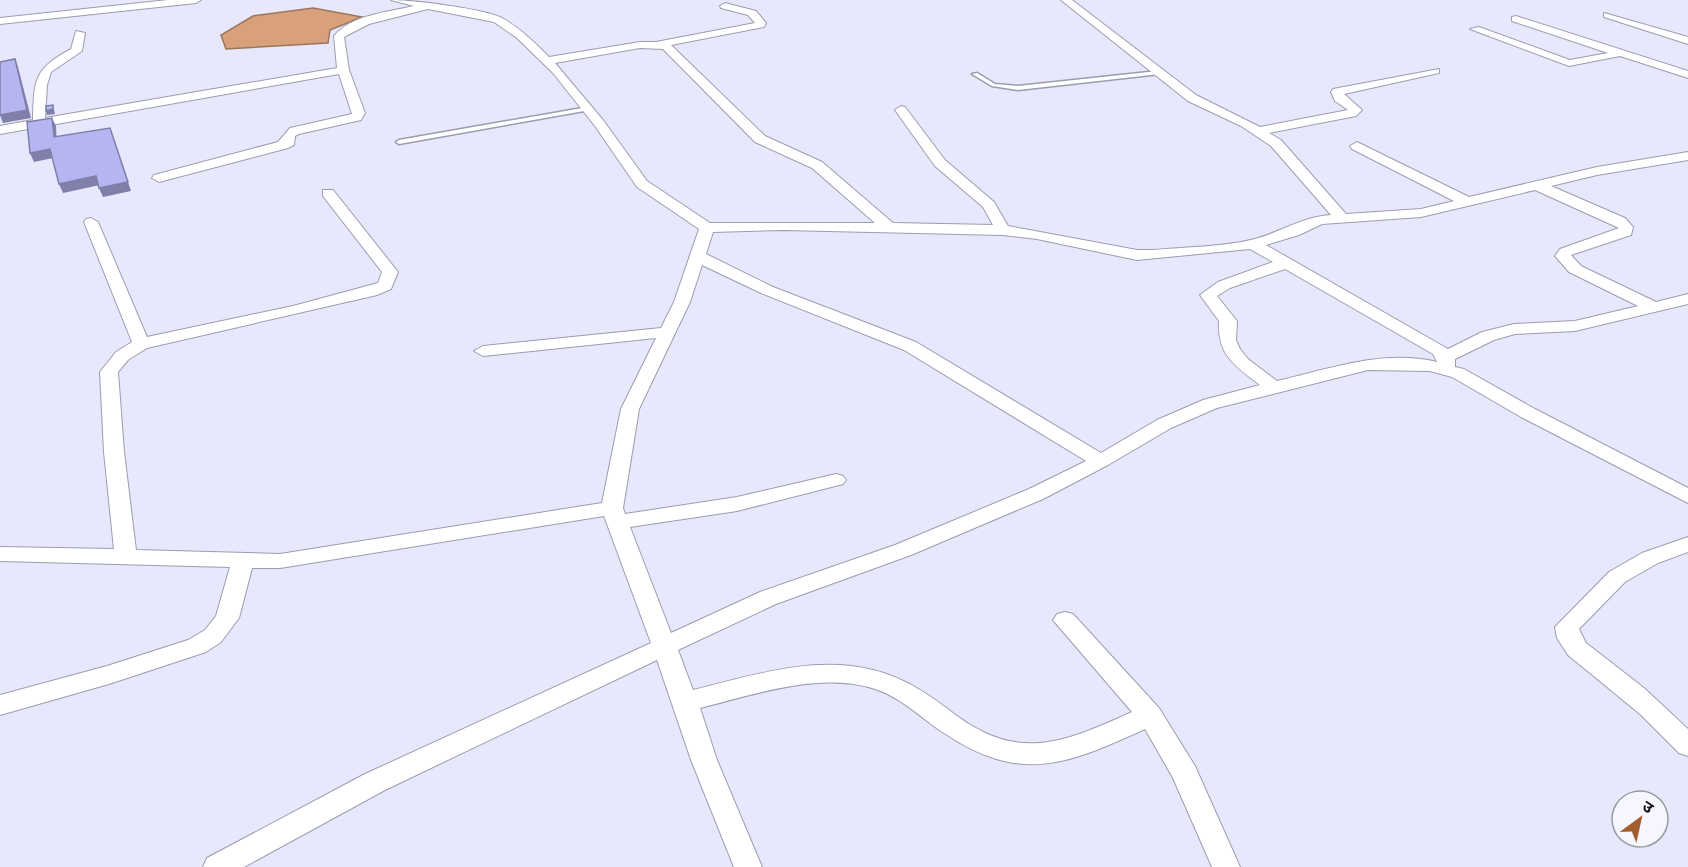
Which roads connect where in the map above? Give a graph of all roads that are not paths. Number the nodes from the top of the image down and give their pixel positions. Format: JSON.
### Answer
{"nodes":[{"id":1,"x":196,"y":0,"type":"edge"},
{"id":2,"x":396,"y":0,"type":"edge"},
{"id":3,"x":1066,"y":0,"type":"edge"},
{"id":4,"x":432,"y":5,"type":"junction"},
{"id":5,"x":725,"y":6,"type":"dead end"},
{"id":6,"x":1608,"y":15,"type":"dead end"},
{"id":7,"x":1516,"y":19,"type":"dead end"},
{"id":8,"x":0,"y":21,"type":"edge"},
{"id":9,"x":1475,"y":29,"type":"dead end"},
{"id":10,"x":80,"y":33,"type":"dead end"},
{"id":11,"x":1688,"y":41,"type":"edge"},
{"id":12,"x":660,"y":44,"type":"junction"},
{"id":13,"x":1620,"y":53,"type":"junction"},
{"id":14,"x":546,"y":61,"type":"junction"},
{"id":15,"x":343,"y":70,"type":"junction"},
{"id":16,"x":1435,"y":71,"type":"dead end"},
{"id":17,"x":1158,"y":73,"type":"junction"},
{"id":18,"x":975,"y":74,"type":"dead end"},
{"id":19,"x":1688,"y":75,"type":"edge"},
{"id":20,"x":588,"y":109,"type":"junction"},
{"id":21,"x":901,"y":110,"type":"dead end"},
{"id":22,"x":39,"y":123,"type":"junction"},
{"id":23,"x":0,"y":130,"type":"edge"},
{"id":24,"x":1258,"y":131,"type":"junction"},
{"id":25,"x":399,"y":142,"type":"dead end"},
{"id":26,"x":1357,"y":146,"type":"dead end"},
{"id":27,"x":1688,"y":156,"type":"edge"},
{"id":28,"x":159,"y":178,"type":"dead end"},
{"id":29,"x":1536,"y":185,"type":"junction"},
{"id":30,"x":328,"y":193,"type":"dead end"},
{"id":31,"x":1466,"y":201,"type":"junction"},
{"id":32,"x":1341,"y":217,"type":"junction"},
{"id":33,"x":91,"y":222,"type":"dead end"},
{"id":34,"x":707,"y":228,"type":"junction"},
{"id":35,"x":889,"y":228,"type":"junction"},
{"id":36,"x":1003,"y":230,"type":"junction"},
{"id":37,"x":1253,"y":244,"type":"junction"},
{"id":38,"x":699,"y":257,"type":"junction"},
{"id":39,"x":1286,"y":263,"type":"junction"},
{"id":40,"x":1688,"y":299,"type":"edge"},
{"id":41,"x":1654,"y":308,"type":"junction"},
{"id":42,"x":668,"y":332,"type":"junction"},
{"id":43,"x":141,"y":344,"type":"junction"},
{"id":44,"x":483,"y":351,"type":"dead end"},
{"id":45,"x":1446,"y":363,"type":"junction"},
{"id":46,"x":1274,"y":387,"type":"junction"},
{"id":47,"x":1101,"y":461,"type":"junction"},
{"id":48,"x":836,"y":480,"type":"dead end"},
{"id":49,"x":1688,"y":496,"type":"edge"},
{"id":50,"x":615,"y":515,"type":"junction"},
{"id":51,"x":1688,"y":544,"type":"edge"},
{"id":52,"x":0,"y":554,"type":"edge"},
{"id":53,"x":126,"y":557,"type":"junction"},
{"id":54,"x":243,"y":560,"type":"junction"},
{"id":55,"x":1065,"y":620,"type":"dead end"},
{"id":56,"x":663,"y":647,"type":"junction"},
{"id":57,"x":685,"y":702,"type":"junction"},
{"id":58,"x":0,"y":705,"type":"edge"},
{"id":59,"x":1150,"y":715,"type":"junction"},
{"id":60,"x":1688,"y":746,"type":"edge"},
{"id":61,"x":217,"y":867,"type":"edge"},
{"id":62,"x":748,"y":867,"type":"edge"},
{"id":63,"x":1226,"y":867,"type":"edge"}],
"edges":[{"from":1,"to":8,"type":"street"},
{"from":2,"to":4,"type":"street"},
{"from":3,"to":17,"type":"street"},
{"from":4,"to":14,"type":"street"},
{"from":4,"to":15,"type":"street"},
{"from":5,"to":12,"type":"street"},
{"from":6,"to":11,"type":"street"},
{"from":7,"to":13,"type":"street"},
{"from":9,"to":13,"type":"street"},
{"from":10,"to":22,"type":"street"},
{"from":12,"to":14,"type":"street"},
{"from":12,"to":35,"type":"street"},
{"from":13,"to":19,"type":"street"},
{"from":14,"to":20,"type":"street"},
{"from":15,"to":22,"type":"street"},
{"from":15,"to":28,"type":"street"},
{"from":16,"to":24,"type":"street"},
{"from":17,"to":18,"type":"lane"},
{"from":17,"to":24,"type":"street"},
{"from":20,"to":25,"type":"lane"},
{"from":20,"to":34,"type":"street"},
{"from":21,"to":36,"type":"street"},
{"from":22,"to":23,"type":"street"},
{"from":24,"to":32,"type":"street"},
{"from":26,"to":31,"type":"street"},
{"from":27,"to":29,"type":"street"},
{"from":29,"to":31,"type":"street"},
{"from":29,"to":41,"type":"street"},
{"from":30,"to":43,"type":"street"},
{"from":31,"to":32,"type":"street"},
{"from":32,"to":37,"type":"street"},
{"from":33,"to":43,"type":"street"},
{"from":34,"to":35,"type":"street"},
{"from":34,"to":38,"type":"street"},
{"from":35,"to":36,"type":"street"},
{"from":36,"to":37,"type":"street"},
{"from":37,"to":39,"type":"street"},
{"from":38,"to":42,"type":"street"},
{"from":38,"to":47,"type":"street"},
{"from":39,"to":45,"type":"street"},
{"from":39,"to":46,"type":"street"},
{"from":40,"to":41,"type":"street"},
{"from":41,"to":45,"type":"street"},
{"from":42,"to":44,"type":"street"},
{"from":42,"to":50,"type":"street"},
{"from":43,"to":53,"type":"street"},
{"from":45,"to":46,"type":"street"},
{"from":45,"to":49,"type":"street"},
{"from":46,"to":47,"type":"street"},
{"from":47,"to":56,"type":"street"},
{"from":48,"to":50,"type":"street"},
{"from":50,"to":54,"type":"street"},
{"from":50,"to":56,"type":"street"},
{"from":51,"to":60,"type":"street"},
{"from":52,"to":53,"type":"street"},
{"from":53,"to":54,"type":"street"},
{"from":54,"to":58,"type":"street"},
{"from":55,"to":59,"type":"street"},
{"from":56,"to":57,"type":"street"},
{"from":56,"to":61,"type":"street"},
{"from":57,"to":59,"type":"street"},
{"from":57,"to":62,"type":"street"},
{"from":59,"to":63,"type":"street"}]}
